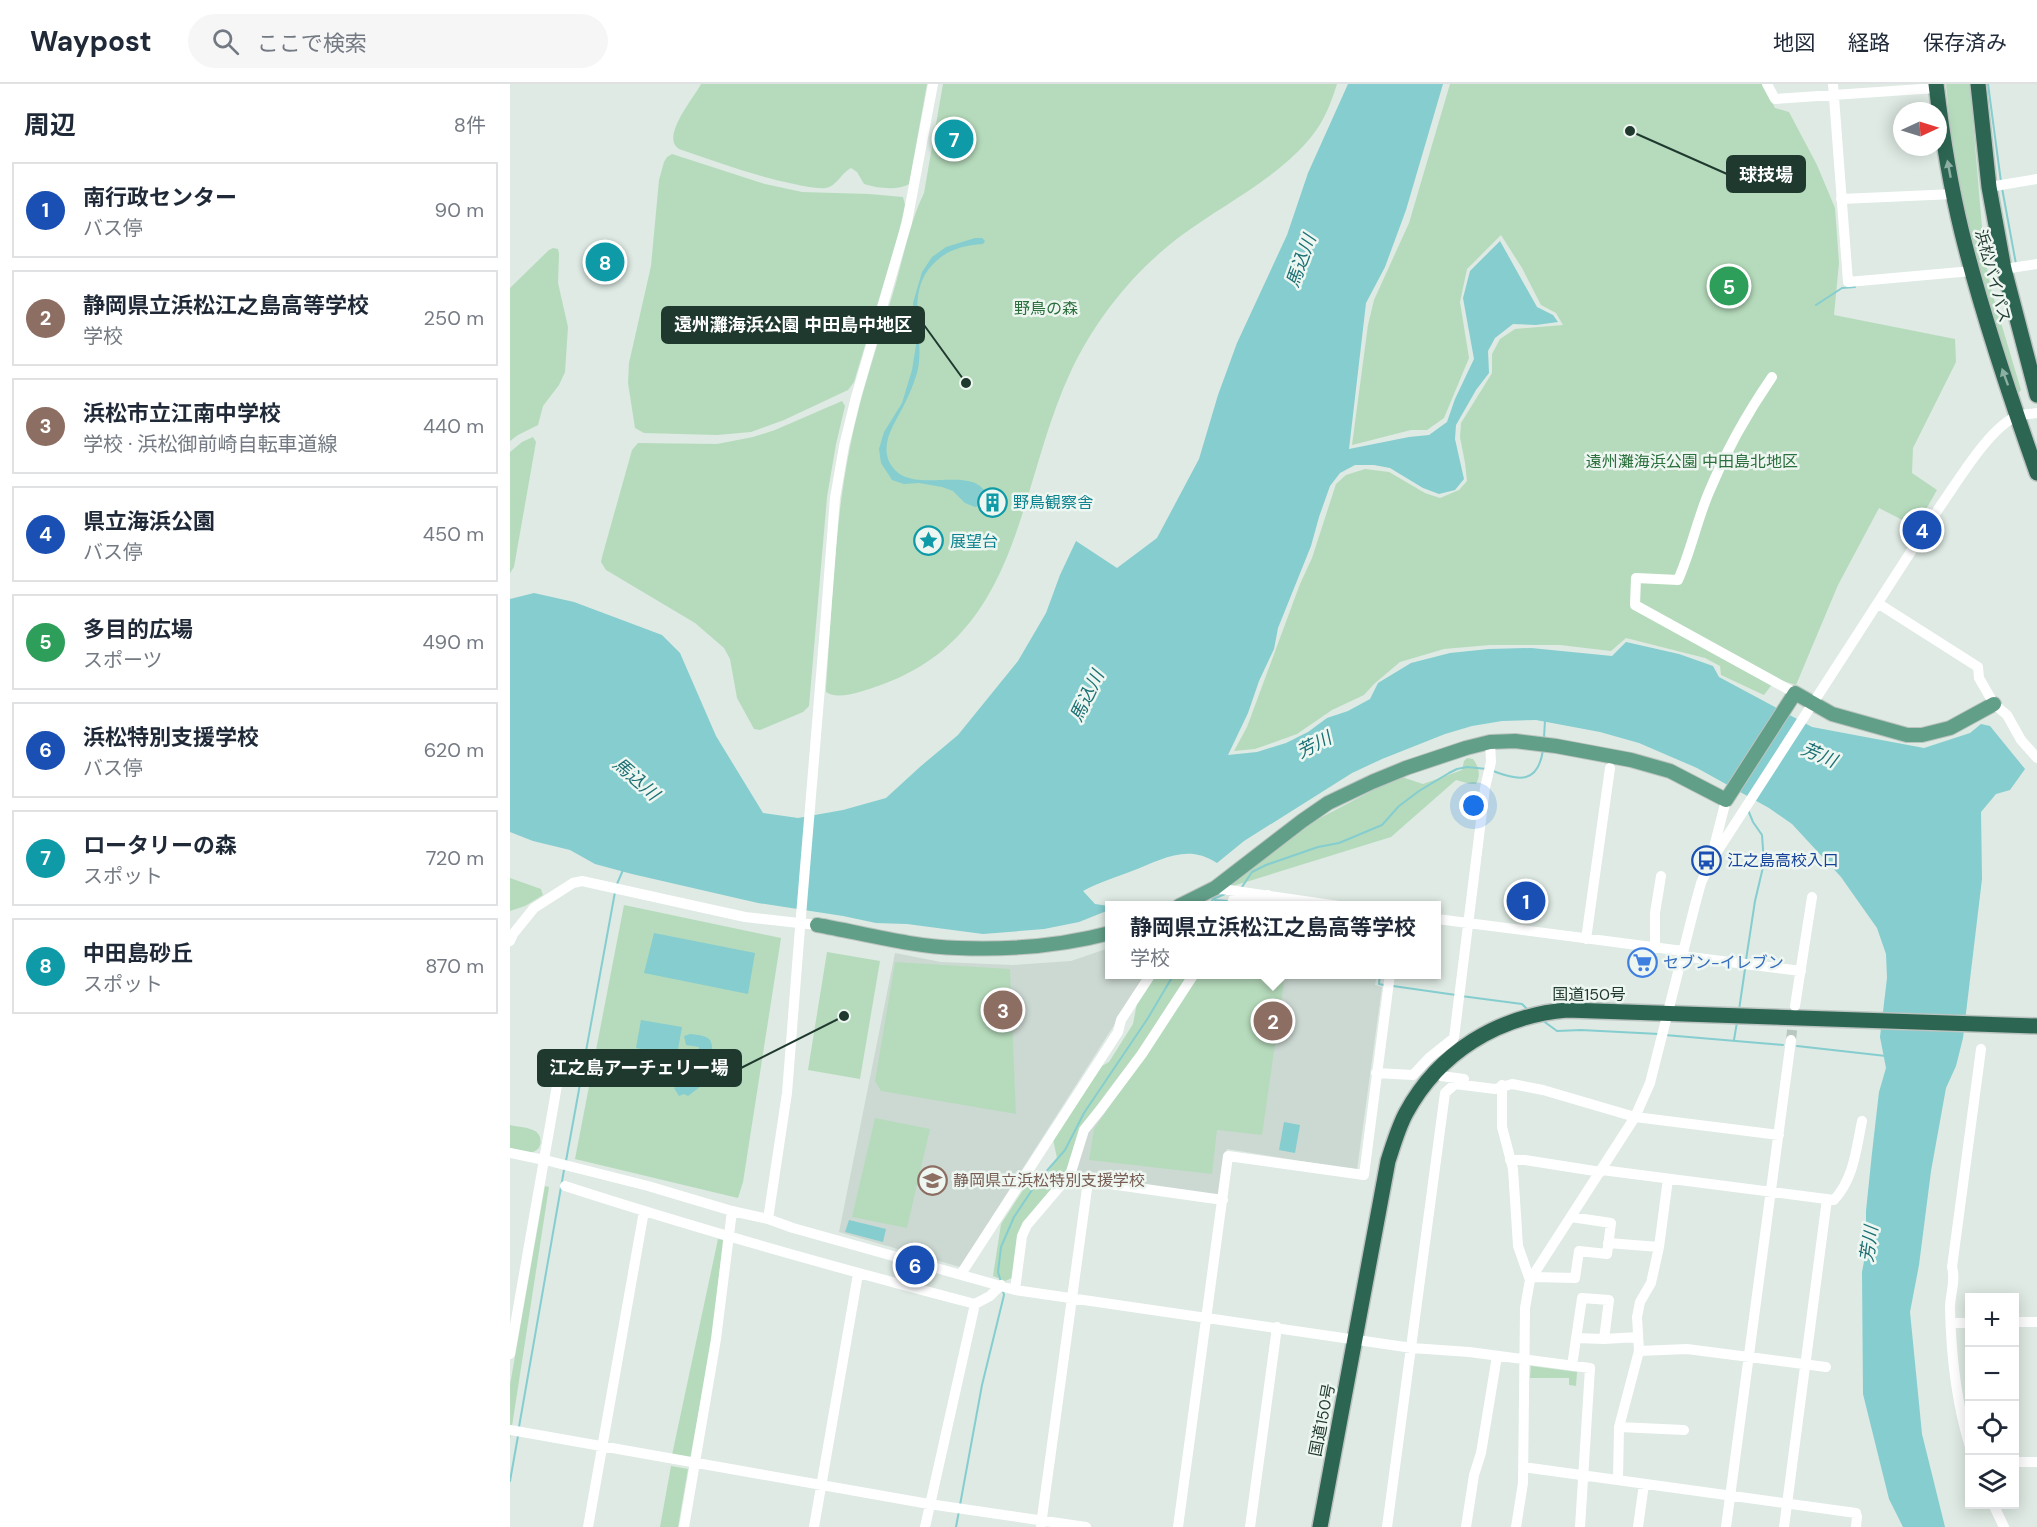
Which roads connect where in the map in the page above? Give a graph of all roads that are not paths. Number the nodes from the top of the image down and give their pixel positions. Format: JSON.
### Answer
{"nodes":[{"id":1,"x":933,"y":84,"type":"edge"},
{"id":2,"x":1767,"y":84,"type":"edge"},
{"id":3,"x":1979,"y":84,"type":"edge"},
{"id":4,"x":1937,"y":85,"type":"edge"},
{"id":5,"x":1834,"y":90,"type":"edge"},
{"id":6,"x":2037,"y":179,"type":"edge"},
{"id":7,"x":1997,"y":185,"type":"junction"},
{"id":8,"x":1954,"y":194,"type":"junction"},
{"id":9,"x":1841,"y":199,"type":"junction"},
{"id":10,"x":2037,"y":264,"type":"edge"},
{"id":11,"x":2004,"y":269,"type":"junction"},
{"id":12,"x":1972,"y":271,"type":"junction"},
{"id":13,"x":1772,"y":377,"type":"dead end"},
{"id":14,"x":2037,"y":395,"type":"edge"},
{"id":15,"x":2037,"y":413,"type":"edge"},
{"id":16,"x":2018,"y":416,"type":"junction"},
{"id":17,"x":2037,"y":472,"type":"edge"},
{"id":18,"x":1879,"y":604,"type":"junction"},
{"id":19,"x":1796,"y":693,"type":"junction"},
{"id":20,"x":1994,"y":704,"type":"junction"},
{"id":21,"x":1812,"y":705,"type":"junction"},
{"id":22,"x":1490,"y":742,"type":"junction"},
{"id":23,"x":2037,"y":758,"type":"edge"},
{"id":24,"x":1610,"y":768,"type":"dead end"},
{"id":25,"x":1726,"y":800,"type":"junction"},
{"id":26,"x":1711,"y":861,"type":"junction"},
{"id":27,"x":1661,"y":876,"type":"dead end"},
{"id":28,"x":1215,"y":888,"type":"junction"},
{"id":29,"x":1268,"y":895,"type":"junction"},
{"id":30,"x":1812,"y":897,"type":"dead end"},
{"id":31,"x":1189,"y":901,"type":"edge"},
{"id":32,"x":1233,"y":901,"type":"edge"},
{"id":33,"x":1256,"y":901,"type":"edge"},
{"id":34,"x":1264,"y":901,"type":"edge"},
{"id":35,"x":1307,"y":901,"type":"edge"},
{"id":36,"x":1441,"y":919,"type":"edge"},
{"id":37,"x":1468,"y":922,"type":"junction"},
{"id":38,"x":817,"y":925,"type":"joint"},
{"id":39,"x":1105,"y":934,"type":"edge"},
{"id":40,"x":1586,"y":939,"type":"junction"},
{"id":41,"x":510,"y":941,"type":"edge"},
{"id":42,"x":1655,"y":948,"type":"junction"},
{"id":43,"x":1683,"y":954,"type":"junction"},
{"id":44,"x":1801,"y":971,"type":"junction"},
{"id":45,"x":1148,"y":979,"type":"edge"},
{"id":46,"x":1191,"y":979,"type":"edge"},
{"id":47,"x":1389,"y":979,"type":"edge"},
{"id":48,"x":1795,"y":1006,"type":"tunnel mouth"},
{"id":49,"x":1669,"y":1014,"type":"junction"},
{"id":50,"x":1981,"y":1025,"type":"junction"},
{"id":51,"x":2037,"y":1026,"type":"edge"},
{"id":52,"x":2037,"y":1031,"type":"edge"},
{"id":53,"x":1791,"y":1040,"type":"tunnel mouth"},
{"id":54,"x":1981,"y":1049,"type":"dead end"},
{"id":55,"x":1377,"y":1071,"type":"junction"},
{"id":56,"x":1410,"y":1071,"type":"dead end"},
{"id":57,"x":559,"y":1074,"type":"dead end"},
{"id":58,"x":1441,"y":1076,"type":"dead end"},
{"id":59,"x":1502,"y":1085,"type":"junction"},
{"id":60,"x":1635,"y":1117,"type":"junction"},
{"id":61,"x":1862,"y":1121,"type":"dead end"},
{"id":62,"x":1779,"y":1136,"type":"junction"},
{"id":63,"x":510,"y":1154,"type":"edge"},
{"id":64,"x":546,"y":1160,"type":"junction"},
{"id":65,"x":1510,"y":1160,"type":"junction"},
{"id":66,"x":1602,"y":1171,"type":"junction"},
{"id":67,"x":1067,"y":1178,"type":"junction"},
{"id":68,"x":1668,"y":1179,"type":"junction"},
{"id":69,"x":1088,"y":1181,"type":"junction"},
{"id":70,"x":565,"y":1186,"type":"dead end"},
{"id":71,"x":1771,"y":1192,"type":"junction"},
{"id":72,"x":1827,"y":1199,"type":"junction"},
{"id":73,"x":1223,"y":1200,"type":"junction"},
{"id":74,"x":644,"y":1211,"type":"junction"},
{"id":75,"x":732,"y":1211,"type":"junction"},
{"id":76,"x":1571,"y":1217,"type":"junction"},
{"id":77,"x":768,"y":1219,"type":"junction"},
{"id":78,"x":728,"y":1237,"type":"junction"},
{"id":79,"x":1608,"y":1243,"type":"junction"},
{"id":80,"x":1659,"y":1247,"type":"junction"},
{"id":81,"x":858,"y":1274,"type":"junction"},
{"id":82,"x":960,"y":1275,"type":"junction"},
{"id":83,"x":1532,"y":1278,"type":"junction"},
{"id":84,"x":1001,"y":1285,"type":"junction"},
{"id":85,"x":1015,"y":1290,"type":"junction"},
{"id":86,"x":1072,"y":1299,"type":"junction"},
{"id":87,"x":975,"y":1304,"type":"junction"},
{"id":88,"x":1206,"y":1317,"type":"junction"},
{"id":89,"x":2019,"y":1322,"type":"edge"},
{"id":90,"x":2037,"y":1322,"type":"edge"},
{"id":91,"x":1951,"y":1323,"type":"junction"},
{"id":92,"x":1965,"y":1323,"type":"edge"},
{"id":93,"x":1277,"y":1327,"type":"junction"},
{"id":94,"x":1638,"y":1337,"type":"junction"},
{"id":95,"x":1576,"y":1338,"type":"junction"},
{"id":96,"x":1356,"y":1339,"type":"junction"},
{"id":97,"x":1604,"y":1339,"type":"junction"},
{"id":98,"x":1412,"y":1348,"type":"junction"},
{"id":99,"x":1639,"y":1351,"type":"junction"},
{"id":100,"x":510,"y":1353,"type":"edge"},
{"id":101,"x":1497,"y":1356,"type":"junction"},
{"id":102,"x":1749,"y":1356,"type":"junction"},
{"id":103,"x":1523,"y":1361,"type":"junction"},
{"id":104,"x":1806,"y":1364,"type":"junction"},
{"id":105,"x":1572,"y":1366,"type":"junction"},
{"id":106,"x":1826,"y":1367,"type":"dead end"},
{"id":107,"x":1619,"y":1427,"type":"junction"},
{"id":108,"x":1684,"y":1430,"type":"dead end"},
{"id":109,"x":515,"y":1431,"type":"edge"},
{"id":110,"x":1965,"y":1431,"type":"edge"},
{"id":111,"x":602,"y":1447,"type":"junction"},
{"id":112,"x":2019,"y":1462,"type":"edge"},
{"id":113,"x":2037,"y":1462,"type":"edge"},
{"id":114,"x":695,"y":1464,"type":"junction"},
{"id":115,"x":1523,"y":1467,"type":"junction"},
{"id":116,"x":1585,"y":1475,"type":"junction"},
{"id":117,"x":1618,"y":1480,"type":"junction"},
{"id":118,"x":1644,"y":1484,"type":"junction"},
{"id":119,"x":822,"y":1485,"type":"junction"},
{"id":120,"x":1730,"y":1495,"type":"junction"},
{"id":121,"x":929,"y":1504,"type":"junction"},
{"id":122,"x":1787,"y":1504,"type":"junction"},
{"id":123,"x":1995,"y":1509,"type":"edge"},
{"id":124,"x":1041,"y":1524,"type":"edge"},
{"id":125,"x":588,"y":1527,"type":"edge"},
{"id":126,"x":684,"y":1527,"type":"edge"},
{"id":127,"x":814,"y":1527,"type":"edge"},
{"id":128,"x":925,"y":1527,"type":"edge"},
{"id":129,"x":1086,"y":1527,"type":"edge"},
{"id":130,"x":1178,"y":1527,"type":"edge"},
{"id":131,"x":1250,"y":1527,"type":"edge"},
{"id":132,"x":1320,"y":1527,"type":"edge"},
{"id":133,"x":1387,"y":1527,"type":"edge"},
{"id":134,"x":1466,"y":1527,"type":"edge"},
{"id":135,"x":1516,"y":1527,"type":"edge"},
{"id":136,"x":1580,"y":1527,"type":"edge"},
{"id":137,"x":1638,"y":1527,"type":"edge"},
{"id":138,"x":1726,"y":1527,"type":"edge"},
{"id":139,"x":1784,"y":1527,"type":"edge"},
{"id":140,"x":1856,"y":1527,"type":"edge"},
{"id":141,"x":2004,"y":1527,"type":"edge"}],
"edges":[{"from":1,"to":77,"type":"street","bridge":true},
{"from":2,"to":5,"type":"street"},
{"from":3,"to":7,"type":"highway","name":"浜松バイパス"},
{"from":4,"to":5,"type":"street"},
{"from":8,"to":4,"type":"highway","name":"浜松バイパス","one_way":true},
{"from":5,"to":9,"type":"street"},
{"from":6,"to":7,"type":"street"},
{"from":7,"to":11,"type":"highway","name":"浜松バイパス"},
{"from":8,"to":9,"type":"street"},
{"from":8,"to":12,"type":"highway","name":"浜松バイパス"},
{"from":9,"to":12,"type":"street"},
{"from":10,"to":11,"type":"street"},
{"from":11,"to":14,"type":"highway","name":"浜松バイパス"},
{"from":16,"to":12,"type":"highway","name":"浜松バイパス","one_way":true},
{"from":13,"to":19,"type":"street"},
{"from":15,"to":16,"type":"street"},
{"from":16,"to":17,"type":"highway","name":"浜松バイパス"},
{"from":16,"to":18,"type":"street"},
{"from":18,"to":20,"type":"street"},
{"from":18,"to":21,"type":"street"},
{"from":19,"to":21,"type":"main road"},
{"from":19,"to":25,"type":"main road"},
{"from":20,"to":21,"type":"main road"},
{"from":20,"to":23,"type":"street"},
{"from":21,"to":26,"type":"street"},
{"from":22,"to":25,"type":"main road"},
{"from":22,"to":28,"type":"main road"},
{"from":22,"to":37,"type":"street"},
{"from":24,"to":40,"type":"street"},
{"from":25,"to":26,"type":"street"},
{"from":26,"to":43,"type":"street"},
{"from":27,"to":42,"type":"street"},
{"from":28,"to":29,"type":"street"},
{"from":28,"to":31,"type":"main road"},
{"from":29,"to":34,"type":"street"},
{"from":29,"to":35,"type":"street"},
{"from":30,"to":44,"type":"street"},
{"from":32,"to":33,"type":"street"},
{"from":36,"to":37,"type":"street"},
{"from":37,"to":40,"type":"street"},
{"from":37,"to":55,"type":"street"},
{"from":38,"to":39,"type":"main road"},
{"from":38,"to":41,"type":"street"},
{"from":40,"to":42,"type":"street"},
{"from":42,"to":43,"type":"street"},
{"from":43,"to":44,"type":"street"},
{"from":43,"to":49,"type":"street"},
{"from":44,"to":48,"type":"street"},
{"from":45,"to":82,"type":"street"},
{"from":46,"to":67,"type":"street"},
{"from":47,"to":55,"type":"street"},
{"from":49,"to":50,"type":"highway","name":"国道150号"},
{"from":49,"to":60,"type":"street"},
{"from":49,"to":96,"type":"highway","name":"国道150号"},
{"from":50,"to":51,"type":"highway","name":"国道150号"},
{"from":50,"to":52,"type":"highway","name":"国道150号"},
{"from":53,"to":62,"type":"street"},
{"from":54,"to":91,"type":"street"},
{"from":55,"to":56,"type":"street"},
{"from":55,"to":73,"type":"street"},
{"from":57,"to":64,"type":"street"},
{"from":58,"to":59,"type":"street"},
{"from":59,"to":60,"type":"street"},
{"from":59,"to":65,"type":"street"},
{"from":59,"to":98,"type":"street"},
{"from":60,"to":62,"type":"street"},
{"from":60,"to":66,"type":"street"},
{"from":61,"to":72,"type":"street"},
{"from":62,"to":71,"type":"street"},
{"from":63,"to":64,"type":"street"},
{"from":64,"to":75,"type":"street"},
{"from":64,"to":100,"type":"street"},
{"from":65,"to":66,"type":"street"},
{"from":65,"to":83,"type":"street"},
{"from":66,"to":68,"type":"street"},
{"from":66,"to":76,"type":"street"},
{"from":67,"to":69,"type":"street"},
{"from":67,"to":85,"type":"street"},
{"from":68,"to":71,"type":"street"},
{"from":68,"to":80,"type":"street"},
{"from":69,"to":73,"type":"street"},
{"from":69,"to":86,"type":"street"},
{"from":70,"to":74,"type":"street"},
{"from":71,"to":72,"type":"street"},
{"from":71,"to":102,"type":"street"},
{"from":72,"to":104,"type":"street"},
{"from":73,"to":88,"type":"street"},
{"from":74,"to":78,"type":"street"},
{"from":74,"to":111,"type":"street"},
{"from":75,"to":77,"type":"street"},
{"from":75,"to":78,"type":"street"},
{"from":76,"to":79,"type":"street"},
{"from":76,"to":83,"type":"street"},
{"from":77,"to":82,"type":"street"},
{"from":78,"to":81,"type":"street"},
{"from":78,"to":114,"type":"street"},
{"from":79,"to":80,"type":"street"},
{"from":79,"to":83,"type":"street"},
{"from":80,"to":94,"type":"street"},
{"from":81,"to":87,"type":"street"},
{"from":81,"to":119,"type":"street"},
{"from":82,"to":84,"type":"street"},
{"from":83,"to":103,"type":"street"},
{"from":84,"to":85,"type":"street"},
{"from":84,"to":87,"type":"street"},
{"from":85,"to":86,"type":"street"},
{"from":86,"to":88,"type":"street"},
{"from":86,"to":124,"type":"street"},
{"from":87,"to":121,"type":"street"},
{"from":88,"to":93,"type":"street"},
{"from":88,"to":130,"type":"street"},
{"from":89,"to":90,"type":"street"},
{"from":91,"to":92,"type":"street"},
{"from":91,"to":110,"type":"street"},
{"from":93,"to":96,"type":"street"},
{"from":93,"to":131,"type":"street"},
{"from":94,"to":97,"type":"street"},
{"from":94,"to":99,"type":"street"},
{"from":95,"to":97,"type":"street"},
{"from":95,"to":97,"type":"street"},
{"from":95,"to":105,"type":"street"},
{"from":96,"to":98,"type":"street"},
{"from":96,"to":132,"type":"highway","name":"国道150号"},
{"from":98,"to":101,"type":"street"},
{"from":98,"to":133,"type":"street"},
{"from":99,"to":102,"type":"street"},
{"from":99,"to":107,"type":"street"},
{"from":101,"to":103,"type":"street"},
{"from":101,"to":134,"type":"street"},
{"from":102,"to":104,"type":"street"},
{"from":102,"to":120,"type":"street"},
{"from":103,"to":105,"type":"street"},
{"from":103,"to":115,"type":"street"},
{"from":104,"to":106,"type":"street"},
{"from":104,"to":122,"type":"street"},
{"from":105,"to":116,"type":"street"},
{"from":107,"to":108,"type":"street"},
{"from":107,"to":117,"type":"street"},
{"from":109,"to":111,"type":"street"},
{"from":111,"to":114,"type":"street"},
{"from":111,"to":125,"type":"street"},
{"from":112,"to":113,"type":"street"},
{"from":114,"to":119,"type":"street"},
{"from":114,"to":126,"type":"street"},
{"from":115,"to":116,"type":"street"},
{"from":115,"to":135,"type":"street"},
{"from":116,"to":117,"type":"street"},
{"from":116,"to":136,"type":"street"},
{"from":117,"to":118,"type":"street"},
{"from":118,"to":120,"type":"street"},
{"from":118,"to":137,"type":"street"},
{"from":119,"to":121,"type":"street"},
{"from":119,"to":127,"type":"street"},
{"from":120,"to":122,"type":"street"},
{"from":120,"to":138,"type":"street"},
{"from":121,"to":124,"type":"street"},
{"from":121,"to":128,"type":"street"},
{"from":122,"to":139,"type":"street"},
{"from":122,"to":140,"type":"street"},
{"from":123,"to":141,"type":"street"},
{"from":124,"to":129,"type":"street"}]}
